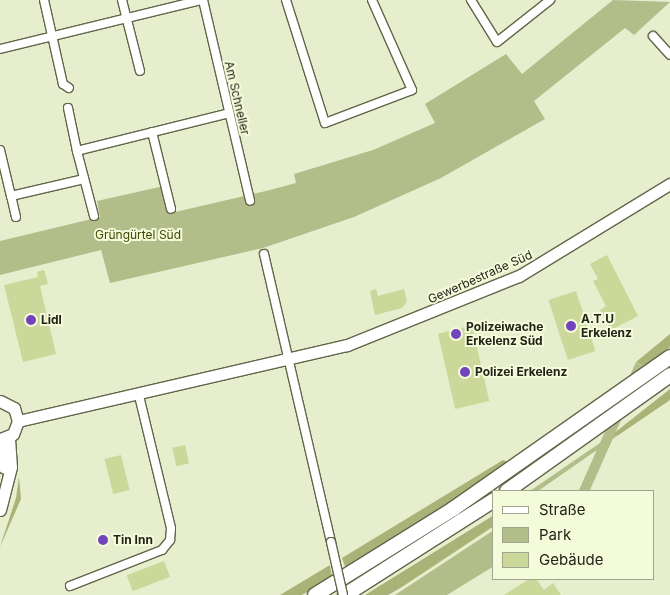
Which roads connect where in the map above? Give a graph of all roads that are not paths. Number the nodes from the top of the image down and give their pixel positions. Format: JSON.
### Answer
{"nodes":[{"id":1,"x":44,"y":0,"type":"edge"},
{"id":2,"x":122,"y":0,"type":"edge"},
{"id":3,"x":202,"y":0,"type":"edge"},
{"id":4,"x":286,"y":0,"type":"edge"},
{"id":5,"x":372,"y":0,"type":"edge"},
{"id":6,"x":471,"y":0,"type":"edge"},
{"id":7,"x":550,"y":0,"type":"edge"},
{"id":8,"x":127,"y":19,"type":"junction"},
{"id":9,"x":52,"y":36,"type":"junction"},
{"id":10,"x":653,"y":36,"type":"dead end"},
{"id":11,"x":0,"y":49,"type":"edge"},
{"id":12,"x":670,"y":56,"type":"edge"},
{"id":13,"x":140,"y":72,"type":"dead end"},
{"id":14,"x":69,"y":88,"type":"dead end"},
{"id":15,"x":68,"y":108,"type":"dead end"},
{"id":16,"x":229,"y":113,"type":"junction"},
{"id":17,"x":152,"y":132,"type":"junction"},
{"id":18,"x":0,"y":150,"type":"edge"},
{"id":19,"x":77,"y":151,"type":"junction"},
{"id":20,"x":84,"y":179,"type":"junction"},
{"id":21,"x":670,"y":184,"type":"edge"},
{"id":22,"x":11,"y":196,"type":"junction"},
{"id":23,"x":250,"y":202,"type":"dead end"},
{"id":24,"x":171,"y":209,"type":"dead end"},
{"id":25,"x":94,"y":216,"type":"dead end"},
{"id":26,"x":16,"y":217,"type":"dead end"},
{"id":27,"x":264,"y":254,"type":"dead end"},
{"id":28,"x":670,"y":357,"type":"edge"},
{"id":29,"x":286,"y":360,"type":"junction"},
{"id":30,"x":670,"y":375,"type":"edge"},
{"id":31,"x":139,"y":396,"type":"junction"},
{"id":32,"x":0,"y":402,"type":"edge"},
{"id":33,"x":18,"y":422,"type":"junction"},
{"id":34,"x":3,"y":438,"type":"edge"},
{"id":35,"x":508,"y":490,"type":"edge"},
{"id":36,"x":492,"y":501,"type":"edge"},
{"id":37,"x":0,"y":510,"type":"edge"},
{"id":38,"x":70,"y":586,"type":"dead end"},
{"id":39,"x":315,"y":595,"type":"edge"},
{"id":40,"x":344,"y":595,"type":"edge"}],
"edges":[{"from":1,"to":9,"type":"street"},
{"from":2,"to":8,"type":"street"},
{"from":3,"to":8,"type":"street"},
{"from":3,"to":16,"type":"street","name":"Am Schneller"},
{"from":4,"to":5,"type":"street"},
{"from":6,"to":7,"type":"street"},
{"from":8,"to":9,"type":"street"},
{"from":8,"to":13,"type":"street"},
{"from":9,"to":11,"type":"street"},
{"from":9,"to":14,"type":"street"},
{"from":10,"to":12,"type":"street"},
{"from":15,"to":19,"type":"street"},
{"from":16,"to":17,"type":"street"},
{"from":16,"to":23,"type":"street","name":"Am Schneller"},
{"from":17,"to":19,"type":"street"},
{"from":17,"to":24,"type":"street"},
{"from":18,"to":22,"type":"street"},
{"from":19,"to":20,"type":"street"},
{"from":20,"to":22,"type":"street"},
{"from":20,"to":25,"type":"street"},
{"from":21,"to":29,"type":"street","name":"Gewerbestraße Süd"},
{"from":22,"to":26,"type":"street"},
{"from":27,"to":29,"type":"street"},
{"from":28,"to":39,"type":"highway"},
{"from":29,"to":31,"type":"street","name":"Gewerbestraße Süd"},
{"from":29,"to":40,"type":"street","bridge":true},
{"from":30,"to":35,"type":"highway"},
{"from":31,"to":33,"type":"street","name":"Gewerbestraße Süd"},
{"from":31,"to":38,"type":"street"},
{"from":32,"to":33,"type":"street"},
{"from":33,"to":34,"type":"street"},
{"from":34,"to":37,"type":"street"},
{"from":36,"to":40,"type":"highway"}]}
